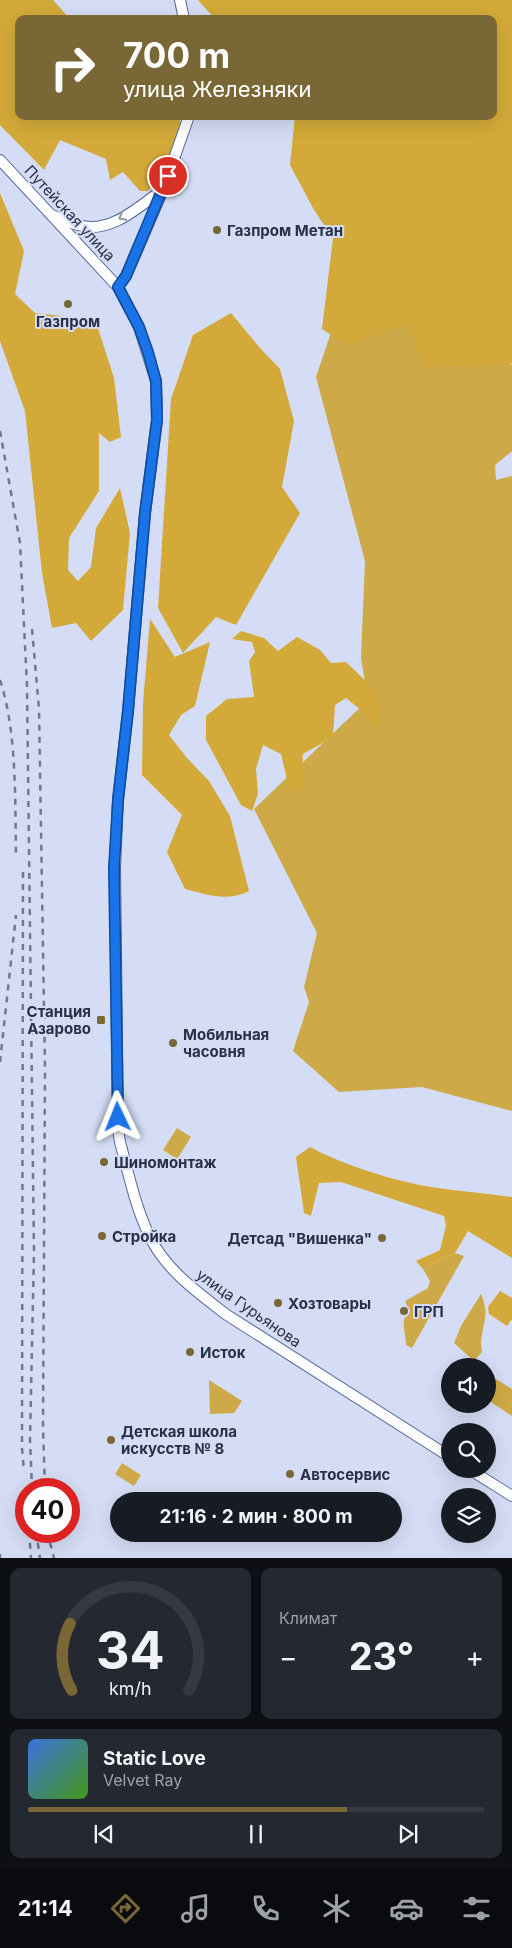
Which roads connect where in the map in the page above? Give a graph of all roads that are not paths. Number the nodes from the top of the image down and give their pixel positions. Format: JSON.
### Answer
{"nodes":[{"id":1,"x":180,"y":0,"type":"edge"},
{"id":2,"x":183,"y":15,"type":"edge"},
{"id":3,"x":188,"y":120,"type":"edge"},
{"id":4,"x":0,"y":160,"type":"edge"},
{"id":5,"x":163,"y":190,"type":"junction"},
{"id":6,"x":49,"y":214,"type":"junction"},
{"id":7,"x":118,"y":287,"type":"junction"},
{"id":8,"x":441,"y":1451,"type":"edge"},
{"id":9,"x":483,"y":1478,"type":"edge"},
{"id":10,"x":512,"y":1496,"type":"edge"}],
"edges":[{"from":1,"to":2,"type":"street"},
{"from":3,"to":5,"type":"street"},
{"from":4,"to":6,"type":"street","name":"Путейская улица"},
{"from":5,"to":6,"type":"street","one_way":true},
{"from":5,"to":7,"type":"street"},
{"from":6,"to":7,"type":"street","name":"Путейская улица"},
{"from":7,"to":8,"type":"street","name":"улица Гурьянова"},
{"from":9,"to":10,"type":"street"}]}
